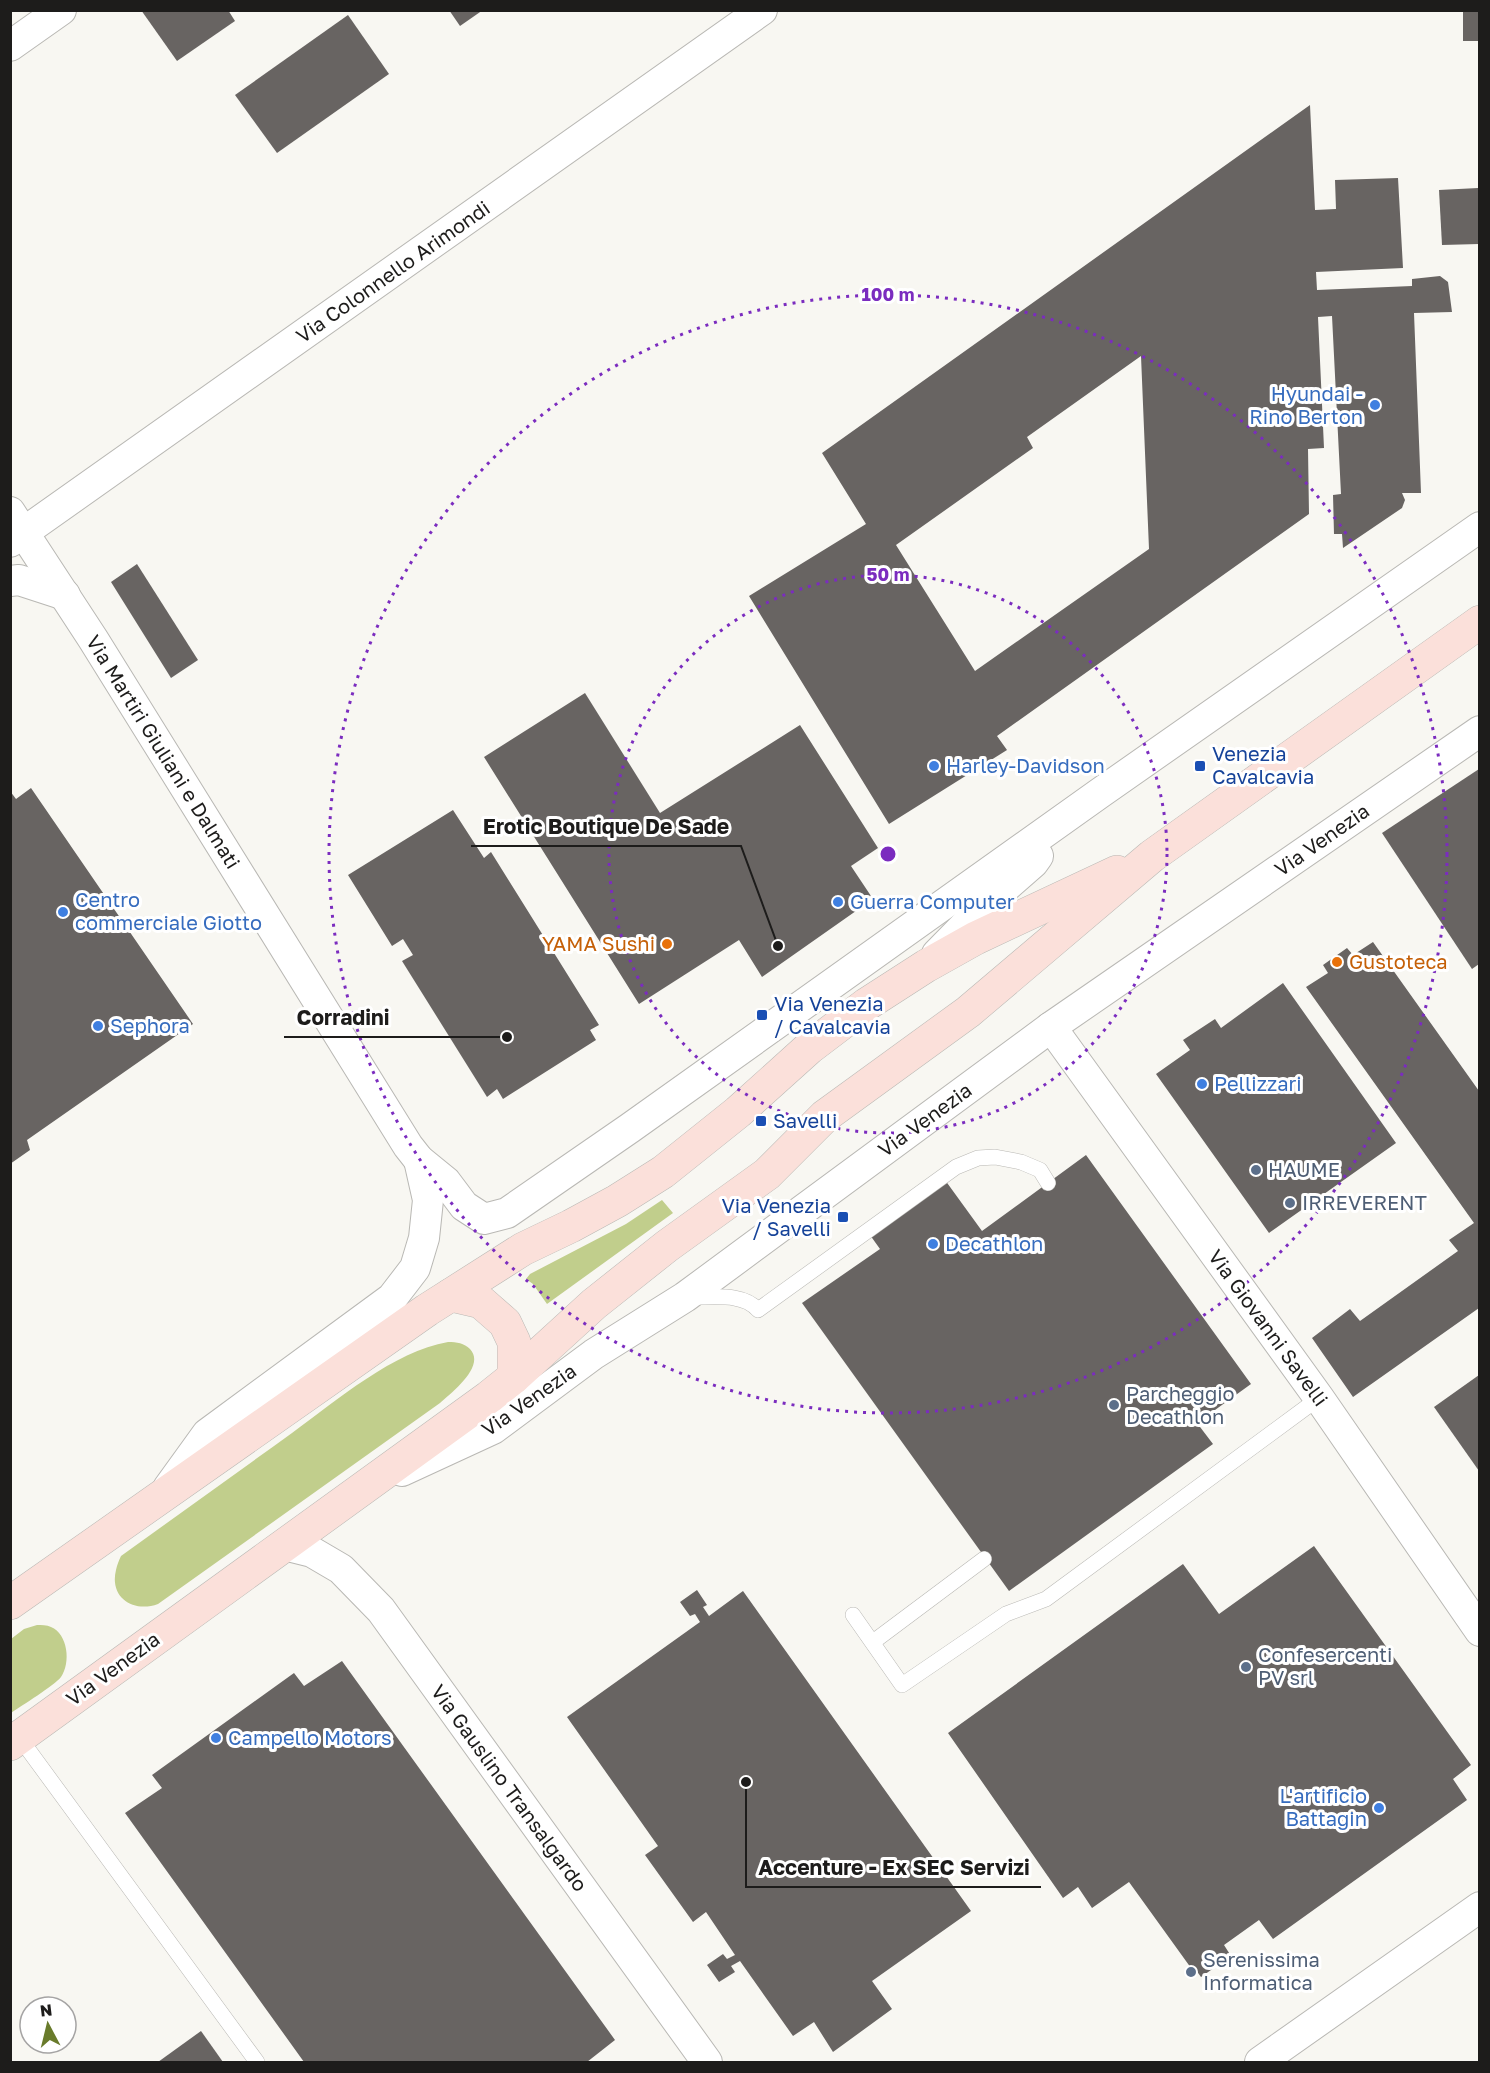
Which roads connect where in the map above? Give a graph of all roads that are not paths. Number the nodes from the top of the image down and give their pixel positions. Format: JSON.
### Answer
{"nodes":[{"id":1,"x":61,"y":10,"type":"edge"},
{"id":2,"x":762,"y":10,"type":"edge"},
{"id":3,"x":10,"y":46,"type":"edge"},
{"id":4,"x":1479,"y":527,"type":"edge"},
{"id":5,"x":15,"y":529,"type":"edge"},
{"id":6,"x":10,"y":581,"type":"edge"},
{"id":7,"x":64,"y":595,"type":"junction"},
{"id":8,"x":1479,"y":622,"type":"edge"},
{"id":9,"x":1479,"y":730,"type":"edge"},
{"id":10,"x":1061,"y":821,"type":"junction"},
{"id":11,"x":1152,"y":856,"type":"junction"},
{"id":12,"x":926,"y":966,"type":"junction"},
{"id":13,"x":1051,"y":1027,"type":"junction"},
{"id":14,"x":414,"y":1153,"type":"junction"},
{"id":15,"x":1048,"y":1183,"type":"dead end"},
{"id":16,"x":483,"y":1219,"type":"junction"},
{"id":17,"x":523,"y":1249,"type":"junction"},
{"id":18,"x":451,"y":1295,"type":"junction"},
{"id":19,"x":685,"y":1297,"type":"junction"},
{"id":20,"x":514,"y":1377,"type":"junction"},
{"id":21,"x":1318,"y":1398,"type":"junction"},
{"id":22,"x":361,"y":1490,"type":"junction"},
{"id":23,"x":164,"y":1493,"type":"junction"},
{"id":24,"x":284,"y":1545,"type":"junction"},
{"id":25,"x":984,"y":1558,"type":"dead end"},
{"id":26,"x":10,"y":1602,"type":"edge"},
{"id":27,"x":853,"y":1615,"type":"dead end"},
{"id":28,"x":1479,"y":1631,"type":"edge"},
{"id":29,"x":873,"y":1642,"type":"junction"},
{"id":30,"x":15,"y":1740,"type":"edge"},
{"id":31,"x":1479,"y":1907,"type":"edge"},
{"id":32,"x":1277,"y":2058,"type":"edge"},
{"id":33,"x":257,"y":2062,"type":"edge"},
{"id":34,"x":707,"y":2062,"type":"edge"}],
"edges":[{"from":1,"to":3,"type":"street"},
{"from":2,"to":5,"type":"street","name":"Via Colonnello Arimondi"},
{"from":4,"to":10,"type":"street","name":"Via Venezia"},
{"from":5,"to":7,"type":"street","name":"Via Martiri Giuliani e Dalmati"},
{"from":6,"to":7,"type":"street"},
{"from":7,"to":14,"type":"street","name":"Via Martiri Giuliani e Dalmati"},
{"from":8,"to":11,"type":"main road","name":"Via Venezia"},
{"from":9,"to":13,"type":"street","name":"Via Venezia"},
{"from":10,"to":12,"type":"street","name":"Via Venezia"},
{"from":10,"to":16,"type":"street","name":"Via Venezia"},
{"from":11,"to":12,"type":"main road","name":"Via Venezia"},
{"from":11,"to":20,"type":"main road","name":"Via Venezia"},
{"from":12,"to":17,"type":"main road","name":"Via Venezia"},
{"from":13,"to":19,"type":"street","name":"Via Venezia"},
{"from":13,"to":21,"type":"street","name":"Via Giovanni Savelli"},
{"from":14,"to":16,"type":"street"},
{"from":14,"to":23,"type":"street","name":"Via Venezia"},
{"from":15,"to":19,"type":"lane"},
{"from":16,"to":17,"type":"street"},
{"from":17,"to":18,"type":"main road","name":"Via Venezia"},
{"from":18,"to":20,"type":"main road","name":"Via Venezia"},
{"from":18,"to":23,"type":"main road","name":"Via Venezia"},
{"from":19,"to":22,"type":"street","name":"Via Venezia"},
{"from":20,"to":22,"type":"main road","name":"Via Venezia"},
{"from":21,"to":28,"type":"street","name":"Via Giovanni Savelli"},
{"from":21,"to":29,"type":"lane"},
{"from":22,"to":24,"type":"main road","name":"Via Venezia"},
{"from":23,"to":26,"type":"main road","name":"Via Venezia"},
{"from":24,"to":30,"type":"main road","name":"Via Venezia"},
{"from":24,"to":34,"type":"street","name":"Via Gauslino Transalgardo"},
{"from":25,"to":29,"type":"lane"},
{"from":27,"to":29,"type":"lane"},
{"from":30,"to":33,"type":"lane"},
{"from":31,"to":32,"type":"street"}]}
